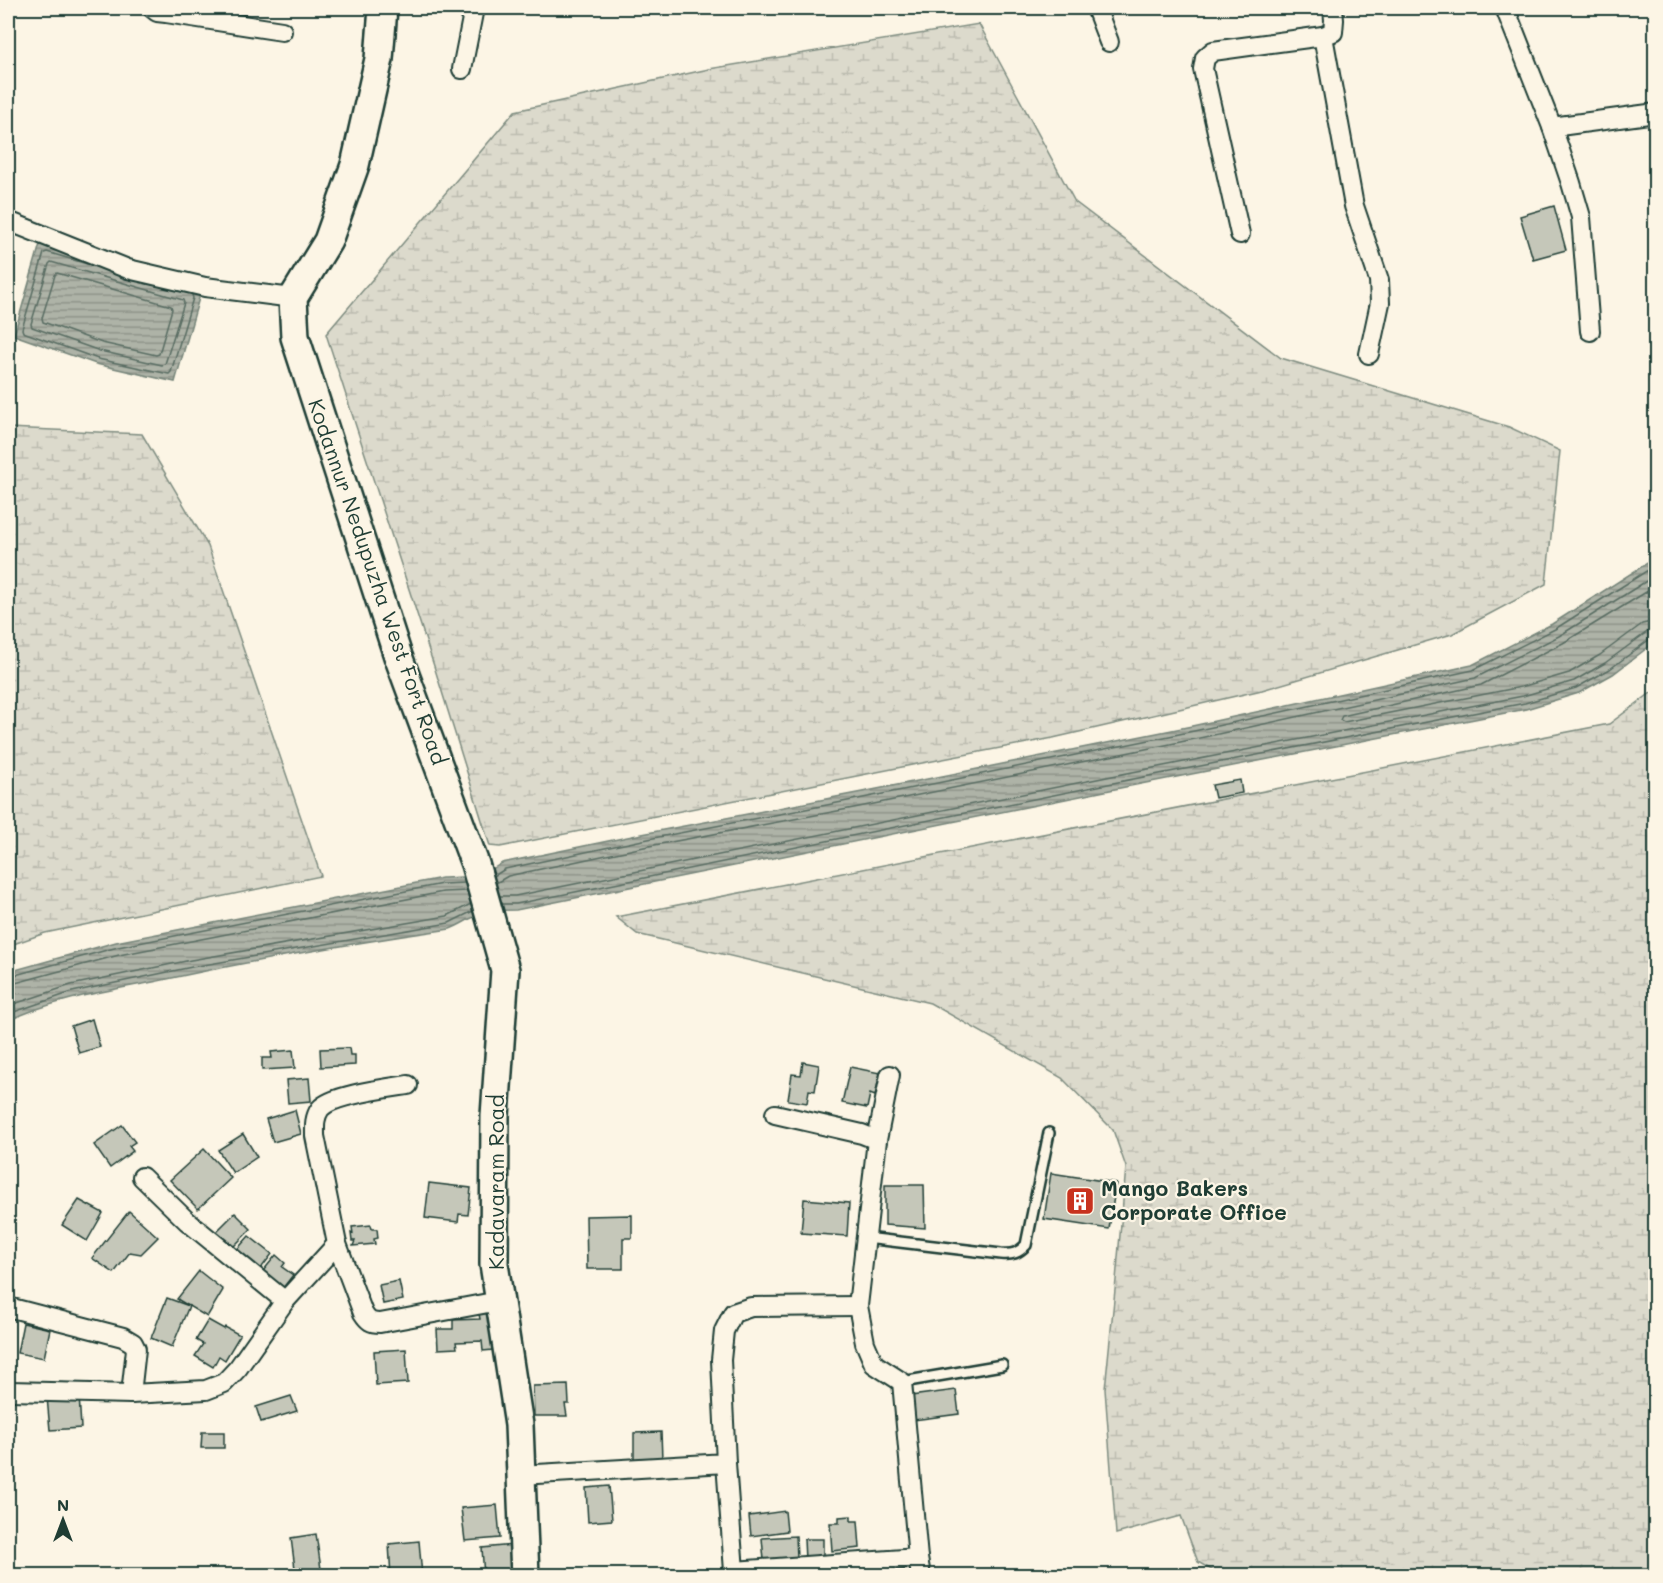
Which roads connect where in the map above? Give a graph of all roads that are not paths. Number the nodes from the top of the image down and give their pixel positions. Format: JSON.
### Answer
{"nodes":[{"id":1,"x":152,"y":8,"type":"edge"},
{"id":2,"x":383,"y":8,"type":"edge"},
{"id":3,"x":474,"y":8,"type":"edge"},
{"id":4,"x":1096,"y":8,"type":"edge"},
{"id":5,"x":1333,"y":8,"type":"edge"},
{"id":6,"x":1505,"y":8,"type":"edge"},
{"id":7,"x":282,"y":31,"type":"dead end"},
{"id":8,"x":1323,"y":36,"type":"junction"},
{"id":9,"x":1109,"y":42,"type":"dead end"},
{"id":10,"x":462,"y":69,"type":"dead end"},
{"id":11,"x":1656,"y":113,"type":"edge"},
{"id":12,"x":1552,"y":127,"type":"junction"},
{"id":13,"x":8,"y":221,"type":"edge"},
{"id":14,"x":1240,"y":234,"type":"dead end"},
{"id":15,"x":293,"y":298,"type":"junction"},
{"id":16,"x":1590,"y":332,"type":"dead end"},
{"id":17,"x":1369,"y":354,"type":"dead end"},
{"id":18,"x":475,"y":864,"type":"joint"},
{"id":19,"x":890,"y":1075,"type":"dead end"},
{"id":20,"x":408,"y":1085,"type":"dead end"},
{"id":21,"x":774,"y":1114,"type":"dead end"},
{"id":22,"x":1049,"y":1133,"type":"dead end"},
{"id":23,"x":877,"y":1140,"type":"junction"},
{"id":24,"x":142,"y":1177,"type":"dead end"},
{"id":25,"x":866,"y":1238,"type":"junction"},
{"id":26,"x":337,"y":1244,"type":"junction"},
{"id":27,"x":285,"y":1301,"type":"junction"},
{"id":28,"x":499,"y":1301,"type":"junction"},
{"id":29,"x":858,"y":1306,"type":"junction"},
{"id":30,"x":8,"y":1307,"type":"edge"},
{"id":31,"x":1002,"y":1365,"type":"dead end"},
{"id":32,"x":902,"y":1382,"type":"junction"},
{"id":33,"x":10,"y":1391,"type":"dead end"},
{"id":34,"x":131,"y":1394,"type":"junction"},
{"id":35,"x":726,"y":1463,"type":"junction"},
{"id":36,"x":520,"y":1475,"type":"junction"},
{"id":37,"x":919,"y":1567,"type":"edge"},
{"id":38,"x":732,"y":1573,"type":"edge"},
{"id":39,"x":525,"y":1575,"type":"edge"}],
"edges":[{"from":1,"to":7,"type":"street"},
{"from":2,"to":15,"type":"main road"},
{"from":3,"to":10,"type":"street"},
{"from":4,"to":9,"type":"street"},
{"from":5,"to":8,"type":"street"},
{"from":6,"to":12,"type":"street"},
{"from":8,"to":14,"type":"street"},
{"from":8,"to":17,"type":"street"},
{"from":11,"to":12,"type":"street"},
{"from":12,"to":16,"type":"street"},
{"from":13,"to":15,"type":"street"},
{"from":15,"to":18,"type":"main road","name":"Kodannur Nedupuzha West Fort Road"},
{"from":18,"to":28,"type":"main road","name":"Kadavaram Road"},
{"from":19,"to":23,"type":"street"},
{"from":20,"to":26,"type":"street"},
{"from":21,"to":23,"type":"street"},
{"from":22,"to":25,"type":"lane"},
{"from":23,"to":25,"type":"street"},
{"from":24,"to":27,"type":"street"},
{"from":25,"to":29,"type":"street"},
{"from":26,"to":27,"type":"street"},
{"from":26,"to":28,"type":"street"},
{"from":27,"to":34,"type":"street"},
{"from":28,"to":36,"type":"main road","name":"Kadavaram Road"},
{"from":29,"to":32,"type":"street"},
{"from":29,"to":35,"type":"street"},
{"from":30,"to":34,"type":"street"},
{"from":31,"to":32,"type":"lane"},
{"from":32,"to":37,"type":"street"},
{"from":33,"to":34,"type":"street"},
{"from":35,"to":36,"type":"street"},
{"from":35,"to":38,"type":"street"},
{"from":36,"to":39,"type":"main road","name":"Kadavaram Road"},
{"from":37,"to":38,"type":"street"}]}
